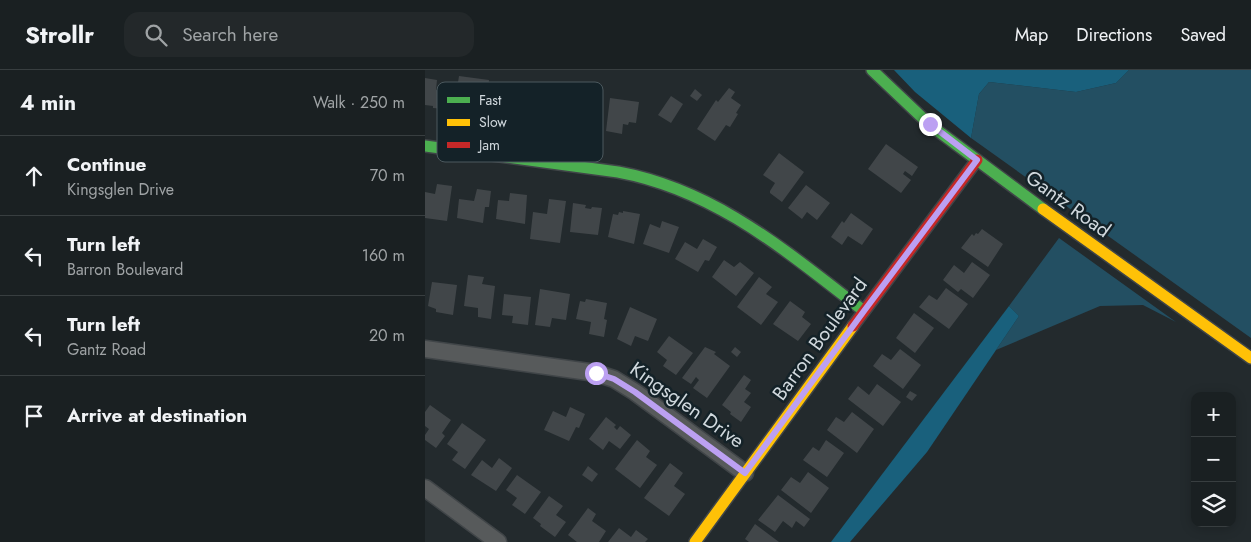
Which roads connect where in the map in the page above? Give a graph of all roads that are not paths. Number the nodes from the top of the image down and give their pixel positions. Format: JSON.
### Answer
{"nodes":[{"id":1,"x":872,"y":70,"type":"edge"},
{"id":2,"x":977,"y":160,"type":"junction"},
{"id":3,"x":548,"y":162,"type":"edge"},
{"id":4,"x":864,"y":311,"type":"junction"},
{"id":5,"x":425,"y":349,"type":"edge"},
{"id":6,"x":1251,"y":358,"type":"edge"},
{"id":7,"x":745,"y":473,"type":"junction"},
{"id":8,"x":425,"y":488,"type":"edge"},
{"id":9,"x":498,"y":542,"type":"edge"},
{"id":10,"x":695,"y":542,"type":"edge"}],
"edges":[{"from":1,"to":2,"type":"street","name":"Gantz Road"},
{"from":2,"to":4,"type":"street","name":"Barron Boulevard"},
{"from":2,"to":6,"type":"street","name":"Gantz Road"},
{"from":3,"to":4,"type":"street"},
{"from":4,"to":7,"type":"street","name":"Barron Boulevard"},
{"from":5,"to":7,"type":"street","name":"Kingsglen Drive"},
{"from":7,"to":10,"type":"street","name":"Barron Boulevard"},
{"from":8,"to":9,"type":"street"}]}
